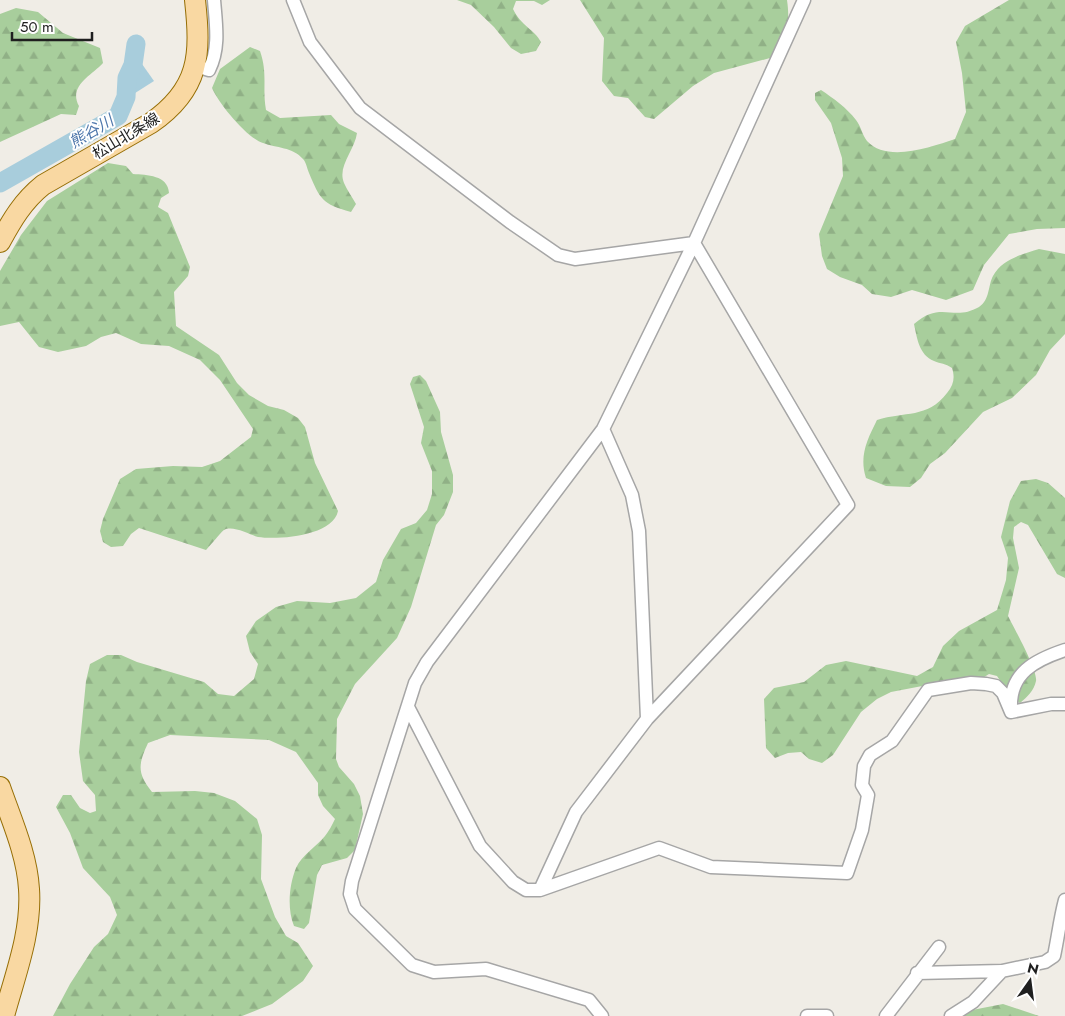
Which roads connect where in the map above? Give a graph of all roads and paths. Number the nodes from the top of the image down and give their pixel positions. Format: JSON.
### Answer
{"nodes":[{"id":1,"x":195,"y":0,"type":"edge"},
{"id":2,"x":214,"y":0,"type":"edge"},
{"id":3,"x":293,"y":0,"type":"edge"},
{"id":4,"x":804,"y":0,"type":"edge"},
{"id":5,"x":196,"y":66,"type":"junction"},
{"id":6,"x":0,"y":242,"type":"edge"},
{"id":7,"x":694,"y":243,"type":"junction"},
{"id":8,"x":603,"y":429,"type":"junction"},
{"id":9,"x":1065,"y":650,"type":"edge"},
{"id":10,"x":1065,"y":704,"type":"edge"},
{"id":11,"x":408,"y":707,"type":"junction"},
{"id":12,"x":1011,"y":712,"type":"junction"},
{"id":13,"x":647,"y":719,"type":"junction"},
{"id":14,"x":0,"y":787,"type":"edge"},
{"id":15,"x":540,"y":890,"type":"junction"},
{"id":16,"x":1065,"y":900,"type":"edge"},
{"id":17,"x":939,"y":947,"type":"dead end"},
{"id":18,"x":1002,"y":971,"type":"junction"},
{"id":19,"x":917,"y":973,"type":"junction"},
{"id":20,"x":4,"y":1016,"type":"edge"},
{"id":21,"x":602,"y":1016,"type":"edge"},
{"id":22,"x":807,"y":1016,"type":"edge"},
{"id":23,"x":827,"y":1016,"type":"edge"},
{"id":24,"x":886,"y":1016,"type":"edge"},
{"id":25,"x":951,"y":1016,"type":"edge"}],
"edges":[{"from":1,"to":5,"type":"main road","name":"松山北条線"},
{"from":2,"to":5,"type":"street"},
{"from":3,"to":7,"type":"street"},
{"from":4,"to":7,"type":"street"},
{"from":5,"to":6,"type":"main road","name":"松山北条線"},
{"from":7,"to":8,"type":"street"},
{"from":7,"to":13,"type":"street"},
{"from":8,"to":11,"type":"street"},
{"from":8,"to":13,"type":"street"},
{"from":9,"to":12,"type":"street"},
{"from":10,"to":12,"type":"street"},
{"from":11,"to":15,"type":"street"},
{"from":11,"to":21,"type":"street"},
{"from":12,"to":15,"type":"street"},
{"from":13,"to":15,"type":"street"},
{"from":14,"to":20,"type":"main road"},
{"from":16,"to":18,"type":"street"},
{"from":17,"to":19,"type":"street"},
{"from":18,"to":19,"type":"street"},
{"from":18,"to":25,"type":"street"},
{"from":19,"to":24,"type":"street"},
{"from":22,"to":23,"type":"street"}]}
